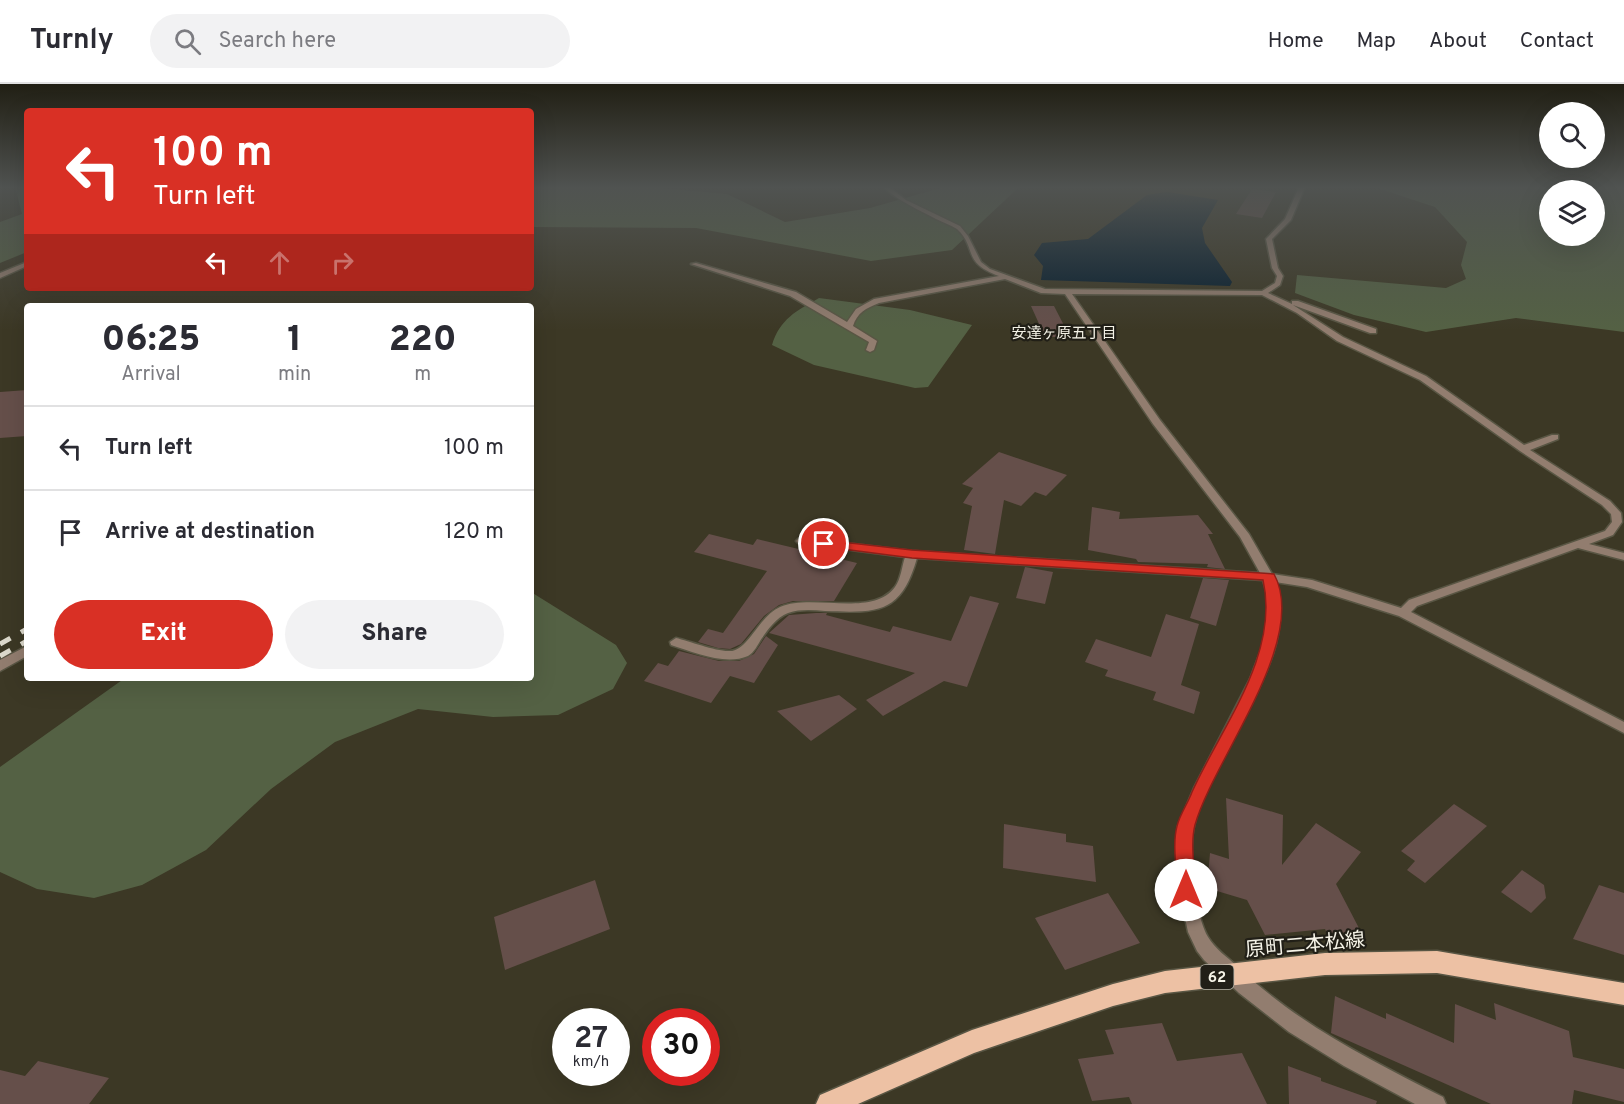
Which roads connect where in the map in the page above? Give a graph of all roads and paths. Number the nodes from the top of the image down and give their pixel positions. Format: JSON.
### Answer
{"nodes":[{"id":1,"x":964,"y":235,"type":"edge"},
{"id":2,"x":1273,"y":235,"type":"edge"},
{"id":3,"x":694,"y":264,"type":"dead end"},
{"id":4,"x":24,"y":265,"type":"edge"},
{"id":5,"x":0,"y":276,"type":"edge"},
{"id":6,"x":1007,"y":277,"type":"junction"},
{"id":7,"x":1067,"y":292,"type":"junction"},
{"id":8,"x":1263,"y":293,"type":"junction"},
{"id":9,"x":1282,"y":300,"type":"junction"},
{"id":10,"x":849,"y":328,"type":"junction"},
{"id":11,"x":1373,"y":331,"type":"dead end"},
{"id":12,"x":870,"y":350,"type":"dead end"},
{"id":13,"x":1555,"y":437,"type":"dead end"},
{"id":14,"x":1523,"y":448,"type":"junction"},
{"id":15,"x":802,"y":541,"type":"dead end"},
{"id":16,"x":1577,"y":544,"type":"junction"},
{"id":17,"x":912,"y":554,"type":"junction"},
{"id":18,"x":1624,"y":557,"type":"edge"},
{"id":19,"x":1269,"y":577,"type":"junction"},
{"id":20,"x":1403,"y":613,"type":"junction"},
{"id":21,"x":676,"y":642,"type":"dead end"},
{"id":22,"x":24,"y":652,"type":"edge"},
{"id":23,"x":0,"y":666,"type":"edge"},
{"id":24,"x":1624,"y":728,"type":"edge"},
{"id":25,"x":1232,"y":976,"type":"junction"},
{"id":26,"x":1624,"y":994,"type":"edge"},
{"id":27,"x":829,"y":1104,"type":"edge"},
{"id":28,"x":1436,"y":1104,"type":"edge"}],
"edges":[{"from":1,"to":6,"type":"street"},
{"from":2,"to":8,"type":"street"},
{"from":3,"to":10,"type":"street"},
{"from":4,"to":5,"type":"street"},
{"from":6,"to":7,"type":"street"},
{"from":6,"to":10,"type":"street"},
{"from":7,"to":8,"type":"street"},
{"from":7,"to":19,"type":"street"},
{"from":8,"to":9,"type":"street"},
{"from":9,"to":11,"type":"street"},
{"from":9,"to":14,"type":"street"},
{"from":10,"to":12,"type":"street"},
{"from":13,"to":14,"type":"street"},
{"from":14,"to":16,"type":"street"},
{"from":15,"to":17,"type":"street"},
{"from":16,"to":18,"type":"street"},
{"from":16,"to":20,"type":"street"},
{"from":17,"to":19,"type":"street"},
{"from":17,"to":21,"type":"street"},
{"from":19,"to":20,"type":"street"},
{"from":19,"to":25,"type":"street"},
{"from":20,"to":24,"type":"street"},
{"from":22,"to":23,"type":"street"},
{"from":25,"to":26,"type":"main road","name":"原町二本松線","number":"62"},
{"from":25,"to":27,"type":"main road","name":"原町二本松線","number":"62"},
{"from":25,"to":28,"type":"street"}]}
